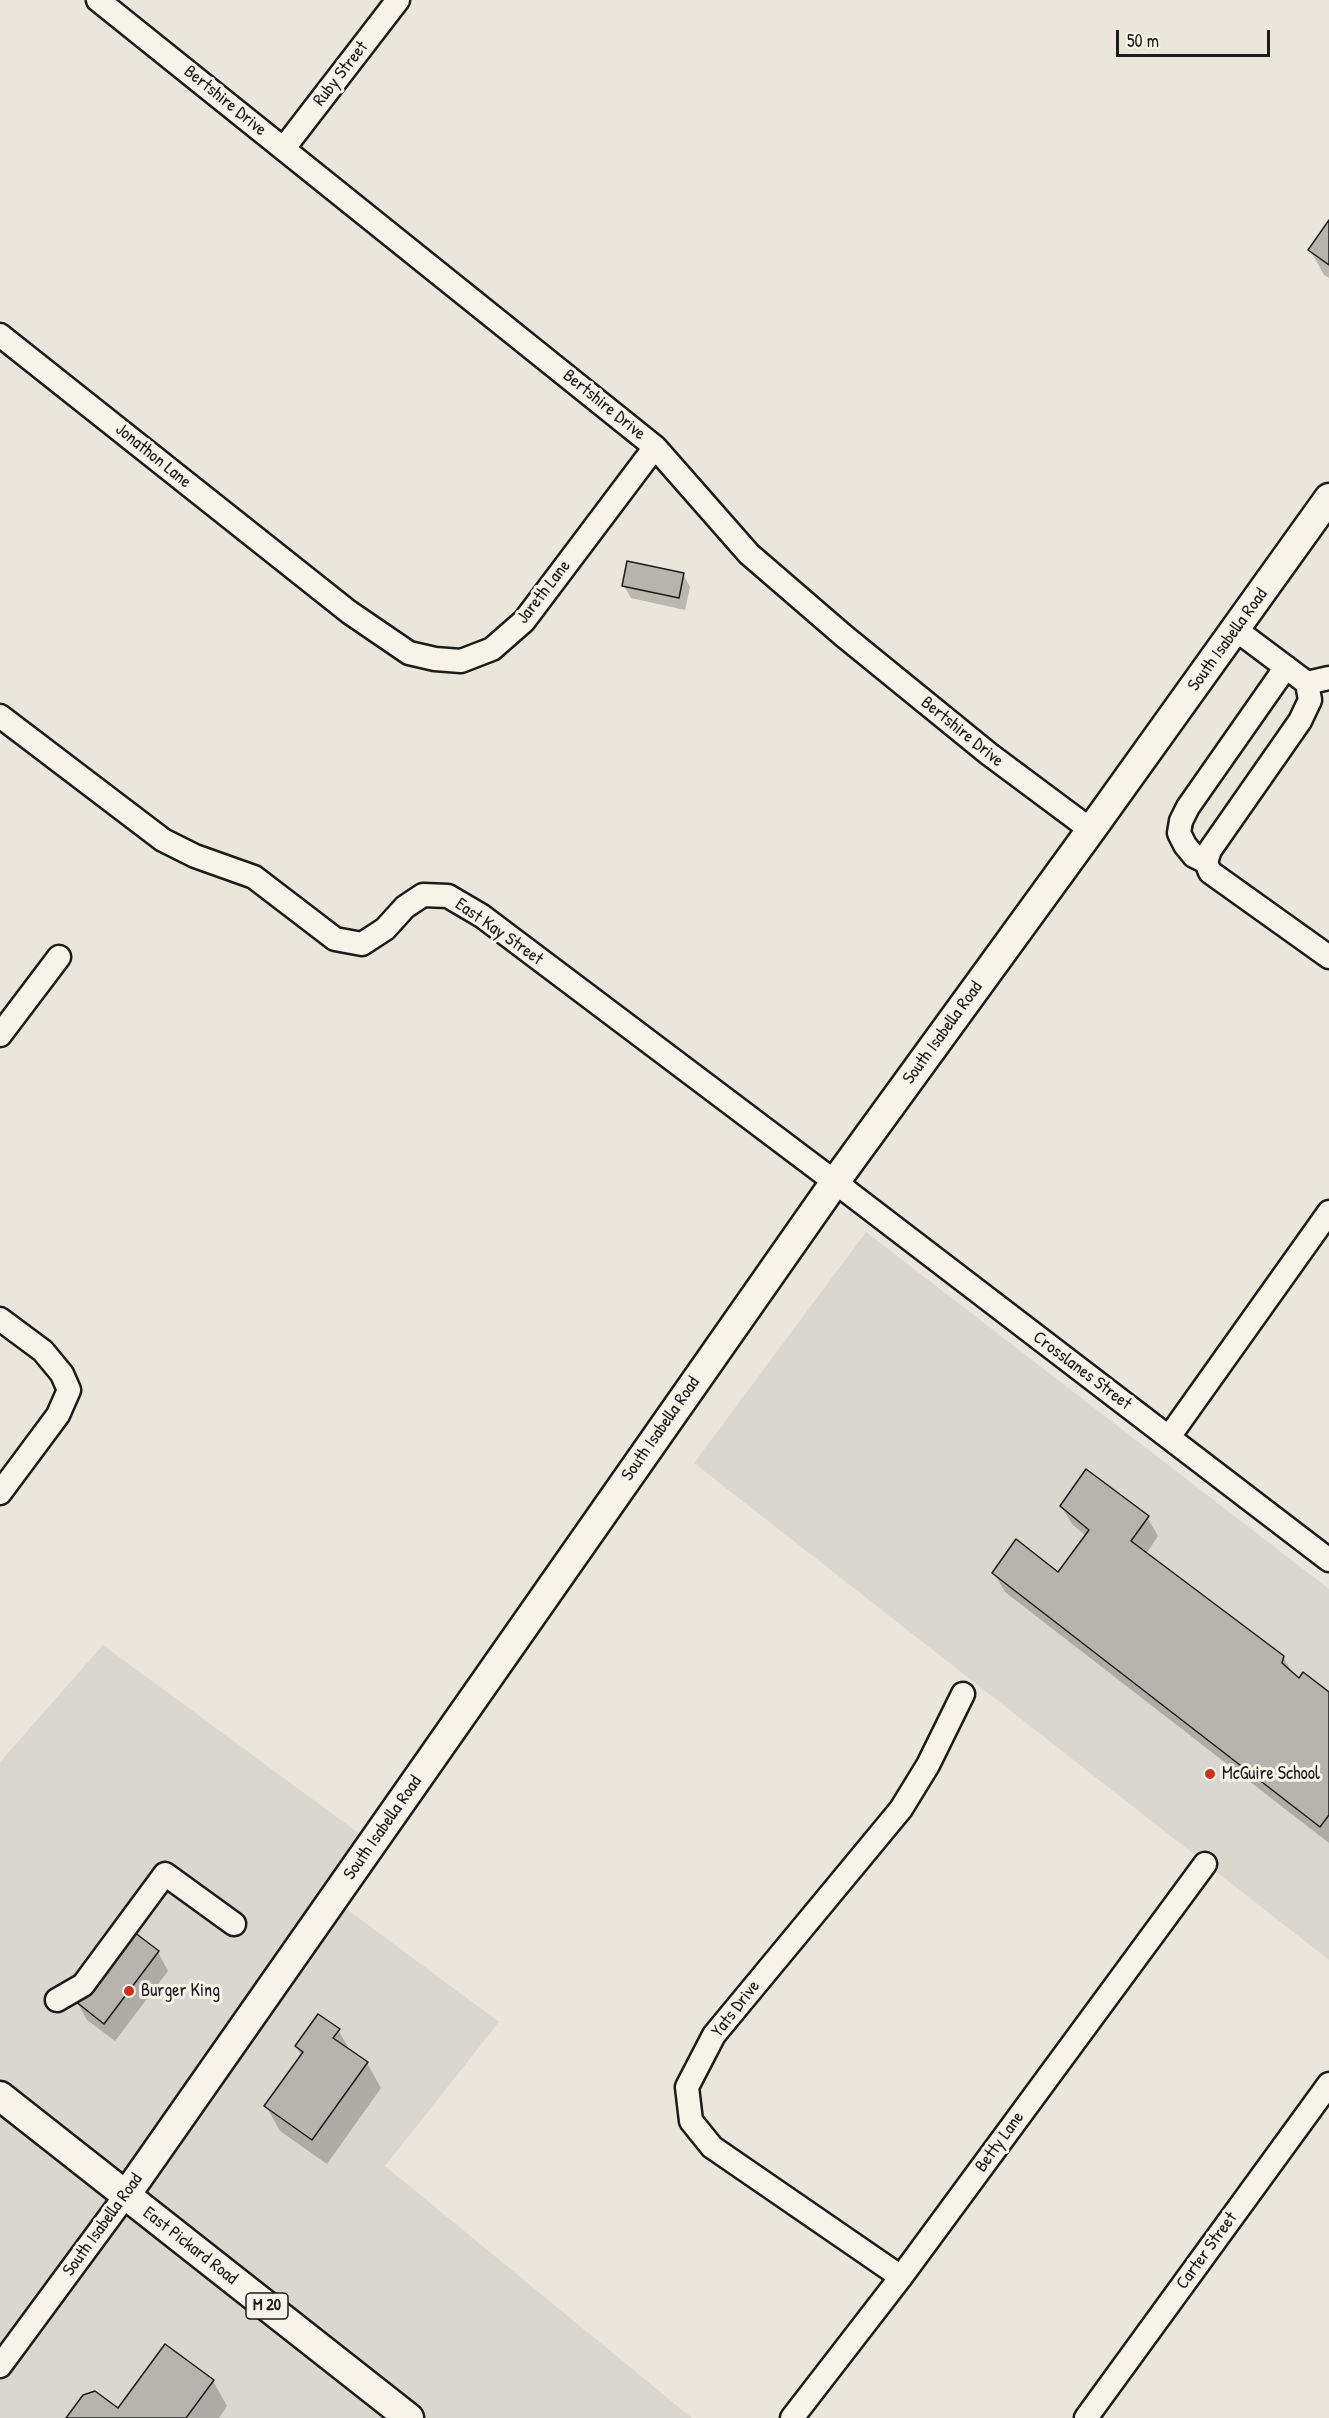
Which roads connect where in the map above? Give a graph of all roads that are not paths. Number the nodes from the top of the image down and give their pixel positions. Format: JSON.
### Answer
{"nodes":[{"id":1,"x":98,"y":0,"type":"edge"},
{"id":2,"x":398,"y":0,"type":"edge"},
{"id":3,"x":284,"y":148,"type":"junction"},
{"id":4,"x":0,"y":335,"type":"edge"},
{"id":5,"x":655,"y":447,"type":"junction"},
{"id":6,"x":1329,"y":498,"type":"edge"},
{"id":7,"x":306,"y":578,"type":"joint"},
{"id":8,"x":1235,"y":629,"type":"junction"},
{"id":9,"x":1286,"y":668,"type":"junction"},
{"id":10,"x":1318,"y":680,"type":"edge"},
{"id":11,"x":0,"y":716,"type":"edge"},
{"id":12,"x":1091,"y":830,"type":"junction"},
{"id":13,"x":1206,"y":862,"type":"junction"},
{"id":14,"x":58,"y":957,"type":"dead end"},
{"id":15,"x":1329,"y":957,"type":"edge"},
{"id":16,"x":0,"y":1035,"type":"edge"},
{"id":17,"x":835,"y":1182,"type":"junction"},
{"id":18,"x":1329,"y":1212,"type":"edge"},
{"id":19,"x":0,"y":1319,"type":"edge"},
{"id":20,"x":1169,"y":1437,"type":"junction"},
{"id":21,"x":0,"y":1493,"type":"edge"},
{"id":22,"x":1329,"y":1560,"type":"edge"},
{"id":23,"x":963,"y":1694,"type":"dead end"},
{"id":24,"x":1205,"y":1864,"type":"dead end"},
{"id":25,"x":234,"y":1924,"type":"dead end"},
{"id":26,"x":57,"y":2000,"type":"dead end"},
{"id":27,"x":1329,"y":2084,"type":"edge"},
{"id":28,"x":0,"y":2096,"type":"edge"},
{"id":29,"x":126,"y":2195,"type":"junction"},
{"id":30,"x":901,"y":2277,"type":"junction"},
{"id":31,"x":0,"y":2366,"type":"edge"},
{"id":32,"x":409,"y":2418,"type":"edge"},
{"id":33,"x":792,"y":2418,"type":"edge"},
{"id":34,"x":1086,"y":2418,"type":"edge"}],
"edges":[{"from":1,"to":3,"type":"street","name":"Bertshire Drive"},
{"from":2,"to":3,"type":"street","name":"Ruby Street"},
{"from":3,"to":5,"type":"street","name":"Bertshire Drive"},
{"from":4,"to":7,"type":"street","name":"Jonathon Lane"},
{"from":5,"to":7,"type":"street","name":"Jareth Lane"},
{"from":5,"to":12,"type":"street","name":"Bertshire Drive"},
{"from":6,"to":8,"type":"main road","name":"South Isabella Road"},
{"from":8,"to":9,"type":"street"},
{"from":8,"to":12,"type":"main road","name":"South Isabella Road"},
{"from":9,"to":10,"type":"street"},
{"from":9,"to":13,"type":"street"},
{"from":10,"to":13,"type":"street"},
{"from":11,"to":17,"type":"street","name":"East Kay Street"},
{"from":12,"to":17,"type":"main road","name":"South Isabella Road"},
{"from":13,"to":15,"type":"street"},
{"from":14,"to":16,"type":"street"},
{"from":17,"to":20,"type":"street","name":"Crosslanes Street"},
{"from":17,"to":29,"type":"main road","name":"South Isabella Road"},
{"from":18,"to":20,"type":"street"},
{"from":19,"to":21,"type":"street"},
{"from":20,"to":22,"type":"street","name":"Crosslanes Street"},
{"from":23,"to":30,"type":"street","name":"Yats Drive"},
{"from":24,"to":30,"type":"street","name":"Betty Lane"},
{"from":25,"to":26,"type":"street"},
{"from":27,"to":34,"type":"street","name":"Carter Street"},
{"from":28,"to":29,"type":"main road","name":"East Pickard Road","number":"M 20"},
{"from":29,"to":31,"type":"street","name":"South Isabella Road"},
{"from":29,"to":32,"type":"main road","name":"East Pickard Road","number":"M 20"},
{"from":30,"to":33,"type":"street","name":"Betty Lane"}]}
